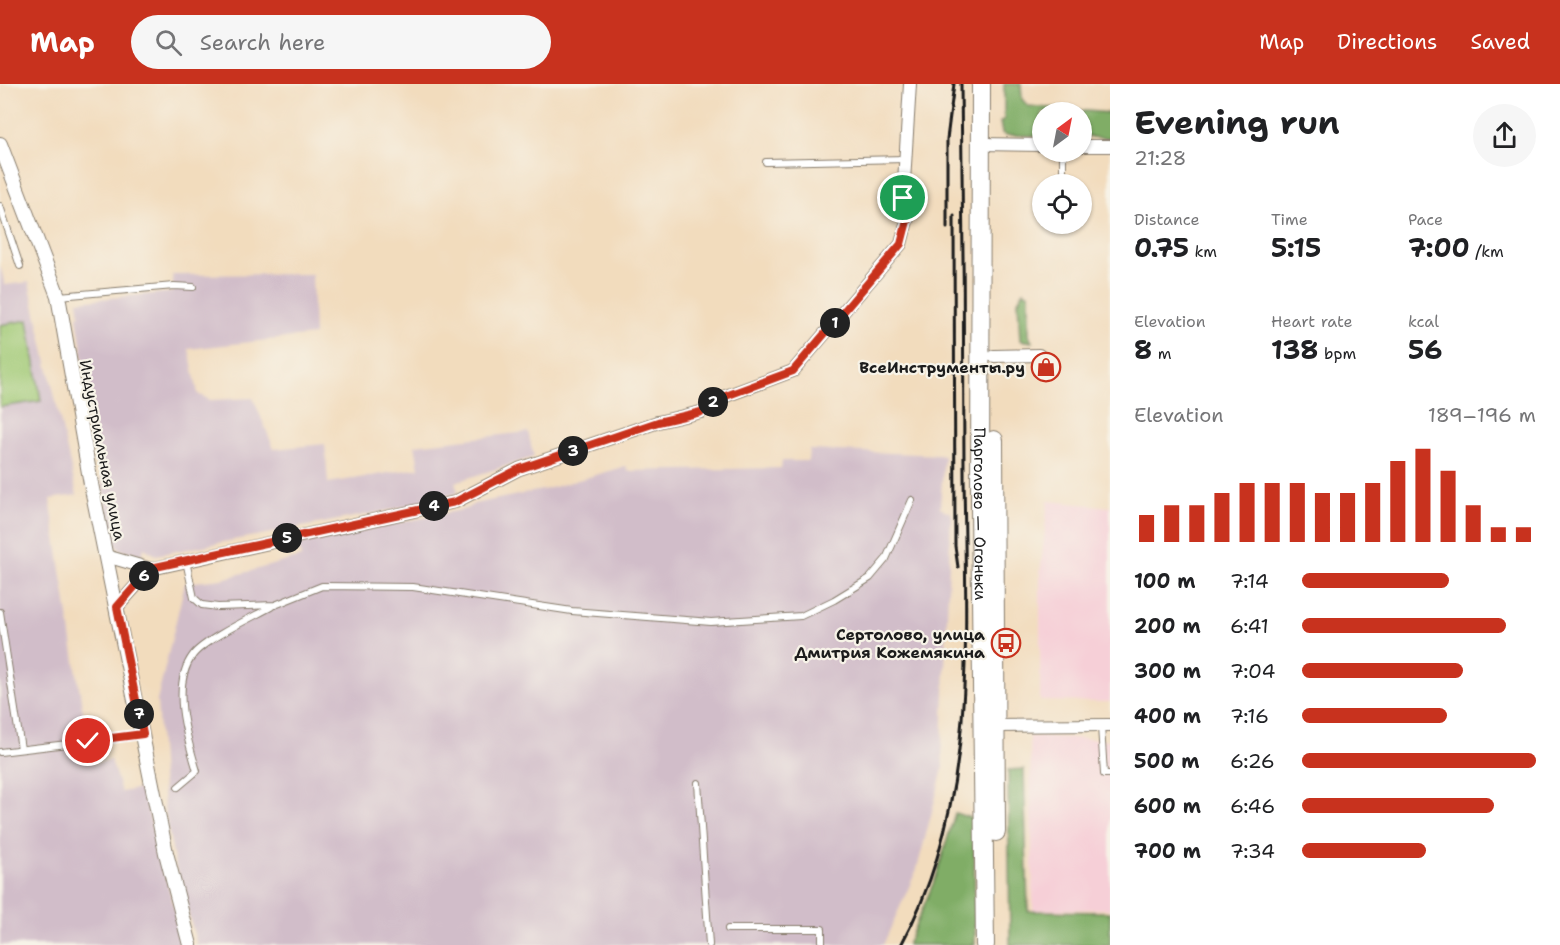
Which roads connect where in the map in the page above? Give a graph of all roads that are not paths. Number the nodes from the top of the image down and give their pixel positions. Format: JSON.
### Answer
{"nodes":[{"id":1,"x":910,"y":84,"type":"edge"},
{"id":2,"x":981,"y":84,"type":"edge"},
{"id":3,"x":993,"y":84,"type":"edge"},
{"id":4,"x":0,"y":144,"type":"edge"},
{"id":5,"x":987,"y":144,"type":"junction"},
{"id":6,"x":1032,"y":145,"type":"edge"},
{"id":7,"x":1092,"y":146,"type":"edge"},
{"id":8,"x":1110,"y":146,"type":"edge"},
{"id":9,"x":906,"y":159,"type":"junction"},
{"id":10,"x":766,"y":162,"type":"dead end"},
{"id":11,"x":1063,"y":162,"type":"edge"},
{"id":12,"x":1063,"y":173,"type":"dead end"},
{"id":13,"x":0,"y":206,"type":"edge"},
{"id":14,"x":20,"y":266,"type":"dead end"},
{"id":15,"x":193,"y":287,"type":"dead end"},
{"id":16,"x":58,"y":296,"type":"junction"},
{"id":17,"x":994,"y":356,"type":"junction"},
{"id":18,"x":1039,"y":356,"type":"dead end"},
{"id":19,"x":912,"y":500,"type":"dead end"},
{"id":20,"x":106,"y":556,"type":"junction"},
{"id":21,"x":185,"y":559,"type":"junction"},
{"id":22,"x":151,"y":568,"type":"junction"},
{"id":23,"x":274,"y":605,"type":"junction"},
{"id":24,"x":117,"y":607,"type":"junction"},
{"id":25,"x":0,"y":612,"type":"edge"},
{"id":26,"x":1106,"y":725,"type":"edge"},
{"id":27,"x":989,"y":726,"type":"junction"},
{"id":28,"x":143,"y":734,"type":"junction"},
{"id":29,"x":21,"y":749,"type":"junction"},
{"id":30,"x":0,"y":752,"type":"edge"},
{"id":31,"x":1110,"y":774,"type":"edge"},
{"id":32,"x":698,"y":783,"type":"dead end"},
{"id":33,"x":178,"y":787,"type":"dead end"},
{"id":34,"x":728,"y":929,"type":"dead end"},
{"id":35,"x":190,"y":945,"type":"edge"},
{"id":36,"x":709,"y":945,"type":"edge"},
{"id":37,"x":822,"y":945,"type":"edge"},
{"id":38,"x":985,"y":945,"type":"edge"},
{"id":39,"x":997,"y":945,"type":"edge"}],
"edges":[{"from":1,"to":9,"type":"street"},
{"from":2,"to":5,"type":"main road","name":"Парголово — Огоньки"},
{"from":3,"to":5,"type":"main road","name":"Парголово — Огоньки"},
{"from":4,"to":16,"type":"street","name":"Индустриальная улица"},
{"from":5,"to":6,"type":"street"},
{"from":5,"to":17,"type":"main road","name":"Парголово — Огоньки"},
{"from":5,"to":27,"type":"main road","name":"Парголово — Огоньки"},
{"from":7,"to":8,"type":"street"},
{"from":9,"to":10,"type":"lane"},
{"from":9,"to":21,"type":"street"},
{"from":11,"to":12,"type":"lane"},
{"from":13,"to":14,"type":"lane"},
{"from":15,"to":16,"type":"lane"},
{"from":16,"to":20,"type":"street","name":"Индустриальная улица"},
{"from":17,"to":18,"type":"street"},
{"from":17,"to":27,"type":"main road","name":"Парголово — Огоньки"},
{"from":19,"to":23,"type":"lane"},
{"from":20,"to":22,"type":"street"},
{"from":20,"to":24,"type":"street","name":"Индустриальная улица"},
{"from":21,"to":22,"type":"street"},
{"from":21,"to":23,"type":"lane"},
{"from":22,"to":24,"type":"street"},
{"from":23,"to":33,"type":"lane"},
{"from":24,"to":28,"type":"street","name":"Индустриальная улица"},
{"from":25,"to":29,"type":"lane"},
{"from":26,"to":27,"type":"street"},
{"from":26,"to":31,"type":"lane"},
{"from":27,"to":38,"type":"main road","name":"Парголово — Огоньки"},
{"from":27,"to":39,"type":"main road","name":"Парголово — Огоньки"},
{"from":28,"to":29,"type":"lane"},
{"from":28,"to":35,"type":"street","name":"Индустриальная улица"},
{"from":29,"to":30,"type":"lane"},
{"from":32,"to":36,"type":"lane"},
{"from":34,"to":37,"type":"lane"}]}
